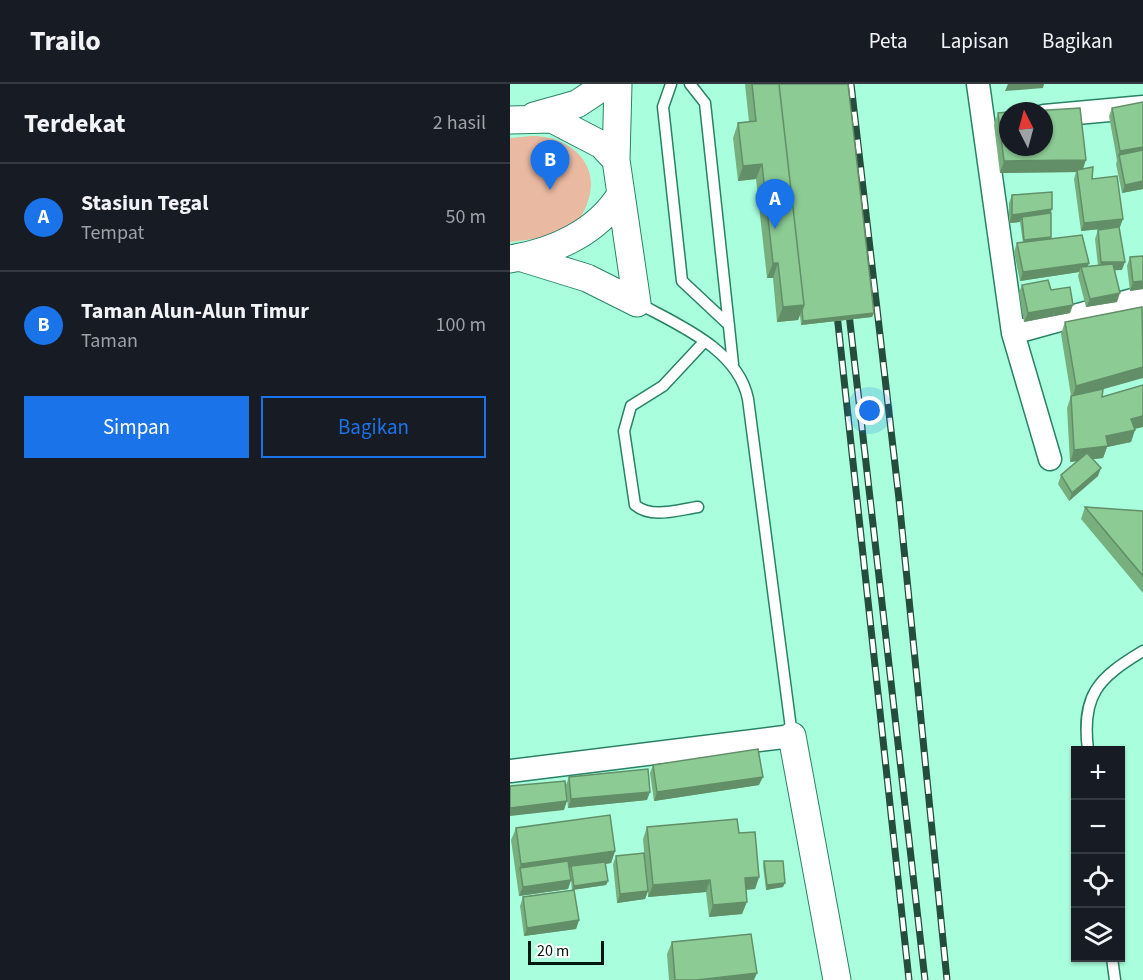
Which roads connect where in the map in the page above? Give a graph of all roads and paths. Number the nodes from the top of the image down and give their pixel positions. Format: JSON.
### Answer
{"nodes":[{"id":1,"x":607,"y":84,"type":"edge"},
{"id":2,"x":618,"y":84,"type":"edge"},
{"id":3,"x":671,"y":84,"type":"edge"},
{"id":4,"x":690,"y":84,"type":"edge"},
{"id":5,"x":978,"y":84,"type":"edge"},
{"id":6,"x":1143,"y":107,"type":"edge"},
{"id":7,"x":1053,"y":115,"type":"edge"},
{"id":8,"x":519,"y":119,"type":"edge"},
{"id":9,"x":999,"y":120,"type":"edge"},
{"id":10,"x":983,"y":121,"type":"junction"},
{"id":11,"x":616,"y":160,"type":"junction"},
{"id":12,"x":621,"y":194,"type":"junction"},
{"id":13,"x":515,"y":258,"type":"edge"},
{"id":14,"x":1143,"y":297,"type":"edge"},
{"id":15,"x":637,"y":303,"type":"junction"},
{"id":16,"x":729,"y":325,"type":"junction"},
{"id":17,"x":1013,"y":333,"type":"junction"},
{"id":18,"x":704,"y":342,"type":"junction"},
{"id":19,"x":733,"y":364,"type":"junction"},
{"id":20,"x":1050,"y":459,"type":"dead end"},
{"id":21,"x":698,"y":507,"type":"dead end"},
{"id":22,"x":1143,"y":651,"type":"edge"},
{"id":23,"x":792,"y":736,"type":"junction"},
{"id":24,"x":1088,"y":746,"type":"edge"},
{"id":25,"x":510,"y":771,"type":"edge"},
{"id":26,"x":1113,"y":962,"type":"edge"},
{"id":27,"x":837,"y":980,"type":"edge"},
{"id":28,"x":1115,"y":980,"type":"edge"}],
"edges":[{"from":1,"to":8,"type":"street"},
{"from":2,"to":11,"type":"street"},
{"from":3,"to":16,"type":"lane"},
{"from":4,"to":16,"type":"lane"},
{"from":5,"to":10,"type":"street"},
{"from":6,"to":7,"type":"street"},
{"from":8,"to":11,"type":"street"},
{"from":9,"to":10,"type":"street"},
{"from":10,"to":17,"type":"street"},
{"from":11,"to":12,"type":"street"},
{"from":12,"to":13,"type":"street"},
{"from":12,"to":15,"type":"street"},
{"from":13,"to":15,"type":"street"},
{"from":14,"to":17,"type":"street"},
{"from":15,"to":18,"type":"lane"},
{"from":16,"to":19,"type":"lane"},
{"from":17,"to":20,"type":"street"},
{"from":18,"to":19,"type":"lane"},
{"from":18,"to":21,"type":"lane"},
{"from":19,"to":23,"type":"lane"},
{"from":22,"to":24,"type":"lane"},
{"from":23,"to":25,"type":"street"},
{"from":23,"to":27,"type":"street"},
{"from":26,"to":28,"type":"lane"}]}
